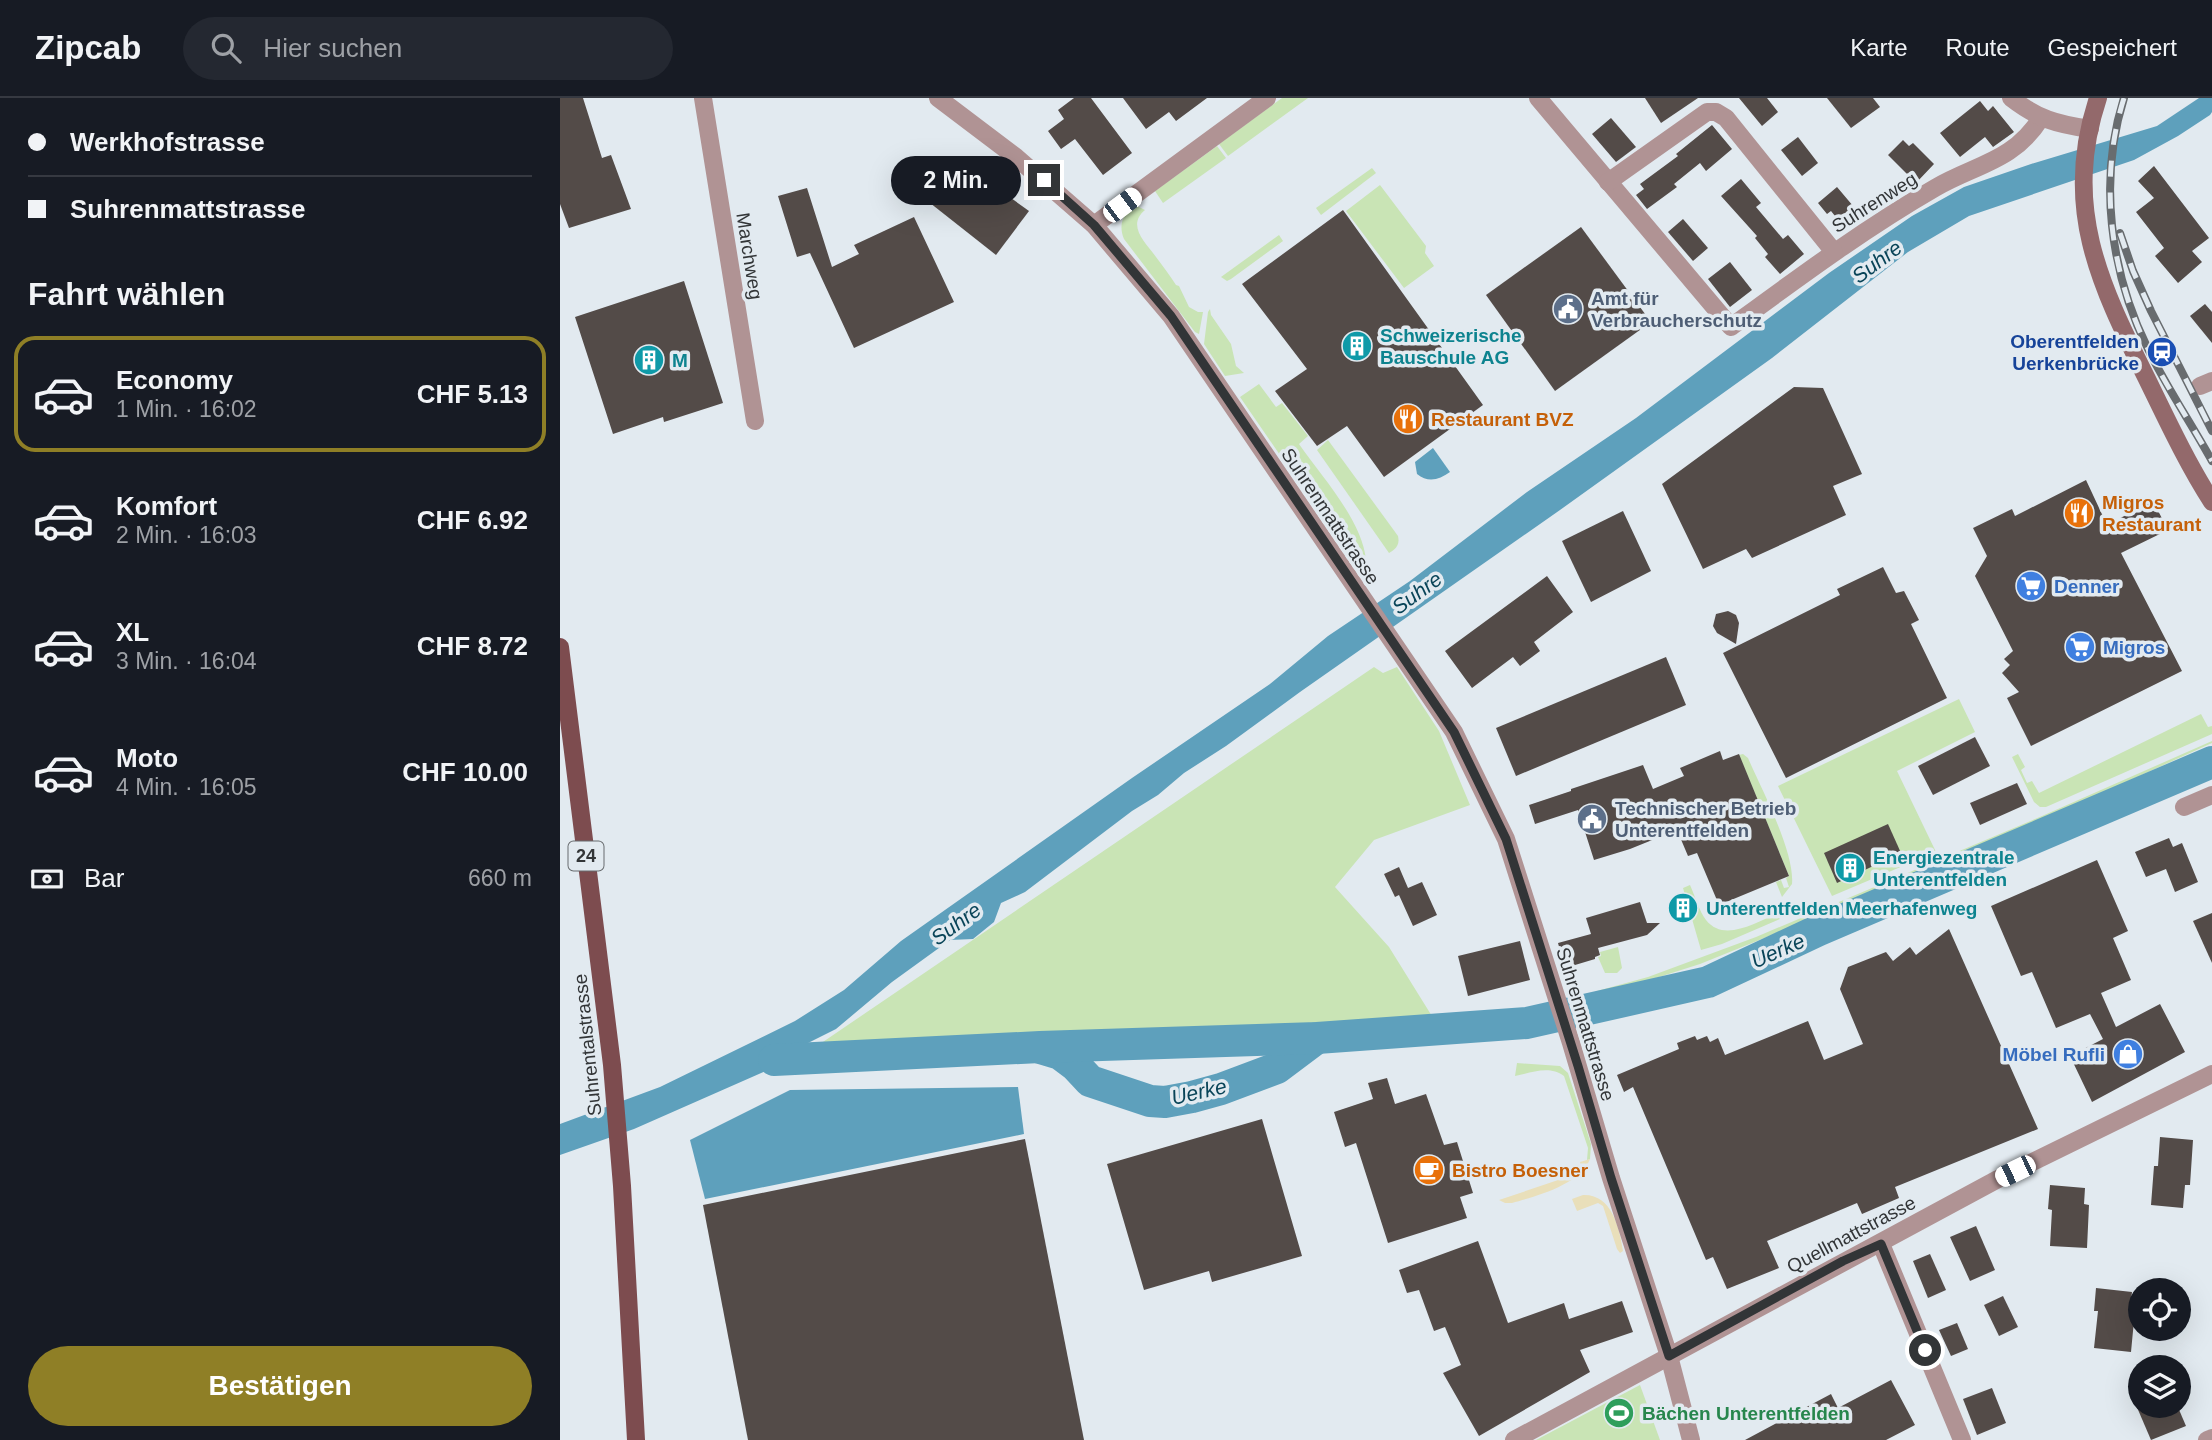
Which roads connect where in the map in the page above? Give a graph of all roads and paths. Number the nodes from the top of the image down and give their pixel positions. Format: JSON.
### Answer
{"nodes":[{"id":1,"x":703,"y":98,"type":"edge"},
{"id":2,"x":938,"y":98,"type":"edge"},
{"id":3,"x":1267,"y":98,"type":"edge"},
{"id":4,"x":1538,"y":98,"type":"edge"},
{"id":5,"x":2011,"y":98,"type":"edge"},
{"id":6,"x":2098,"y":98,"type":"edge"},
{"id":7,"x":2041,"y":118,"type":"junction"},
{"id":8,"x":2090,"y":132,"type":"junction"},
{"id":9,"x":1608,"y":182,"type":"junction"},
{"id":10,"x":1094,"y":225,"type":"junction"},
{"id":11,"x":1834,"y":252,"type":"junction"},
{"id":12,"x":755,"y":421,"type":"dead end"},
{"id":13,"x":2212,"y":502,"type":"edge"},
{"id":14,"x":560,"y":647,"type":"edge"},
{"id":15,"x":2212,"y":795,"type":"edge"},
{"id":16,"x":2184,"y":807,"type":"dead end"},
{"id":17,"x":2212,"y":1074,"type":"edge"},
{"id":18,"x":1881,"y":1244,"type":"junction"},
{"id":19,"x":1669,"y":1356,"type":"junction"},
{"id":20,"x":2212,"y":1438,"type":"edge"},
{"id":21,"x":636,"y":1440,"type":"edge"},
{"id":22,"x":1514,"y":1440,"type":"edge"},
{"id":23,"x":1691,"y":1440,"type":"edge"},
{"id":24,"x":1962,"y":1440,"type":"edge"},
{"id":25,"x":2207,"y":1440,"type":"edge"}],
"edges":[{"from":1,"to":12,"type":"street","name":"Marchweg"},
{"from":2,"to":10,"type":"street","name":"Suhrenmattstrasse"},
{"from":3,"to":10,"type":"street"},
{"from":4,"to":9,"type":"street"},
{"from":5,"to":7,"type":"street"},
{"from":6,"to":8,"type":"main road"},
{"from":7,"to":8,"type":"street"},
{"from":7,"to":11,"type":"street","name":"Suhrenweg"},
{"from":8,"to":13,"type":"main road"},
{"from":9,"to":11,"type":"street"},
{"from":9,"to":11,"type":"street","name":"Suhrenweg"},
{"from":10,"to":19,"type":"street","name":"Suhrenmattstrasse"},
{"from":14,"to":21,"type":"main road","name":"Suhrentalstrasse","number":"24"},
{"from":15,"to":16,"type":"street"},
{"from":17,"to":18,"type":"street","name":"Quellmattstrasse"},
{"from":18,"to":19,"type":"street","name":"Quellmattstrasse"},
{"from":18,"to":24,"type":"street"},
{"from":19,"to":22,"type":"street","name":"Quellmattstrasse"},
{"from":19,"to":23,"type":"street","name":"Suhrenmattstrasse"},
{"from":20,"to":25,"type":"street"}]}
